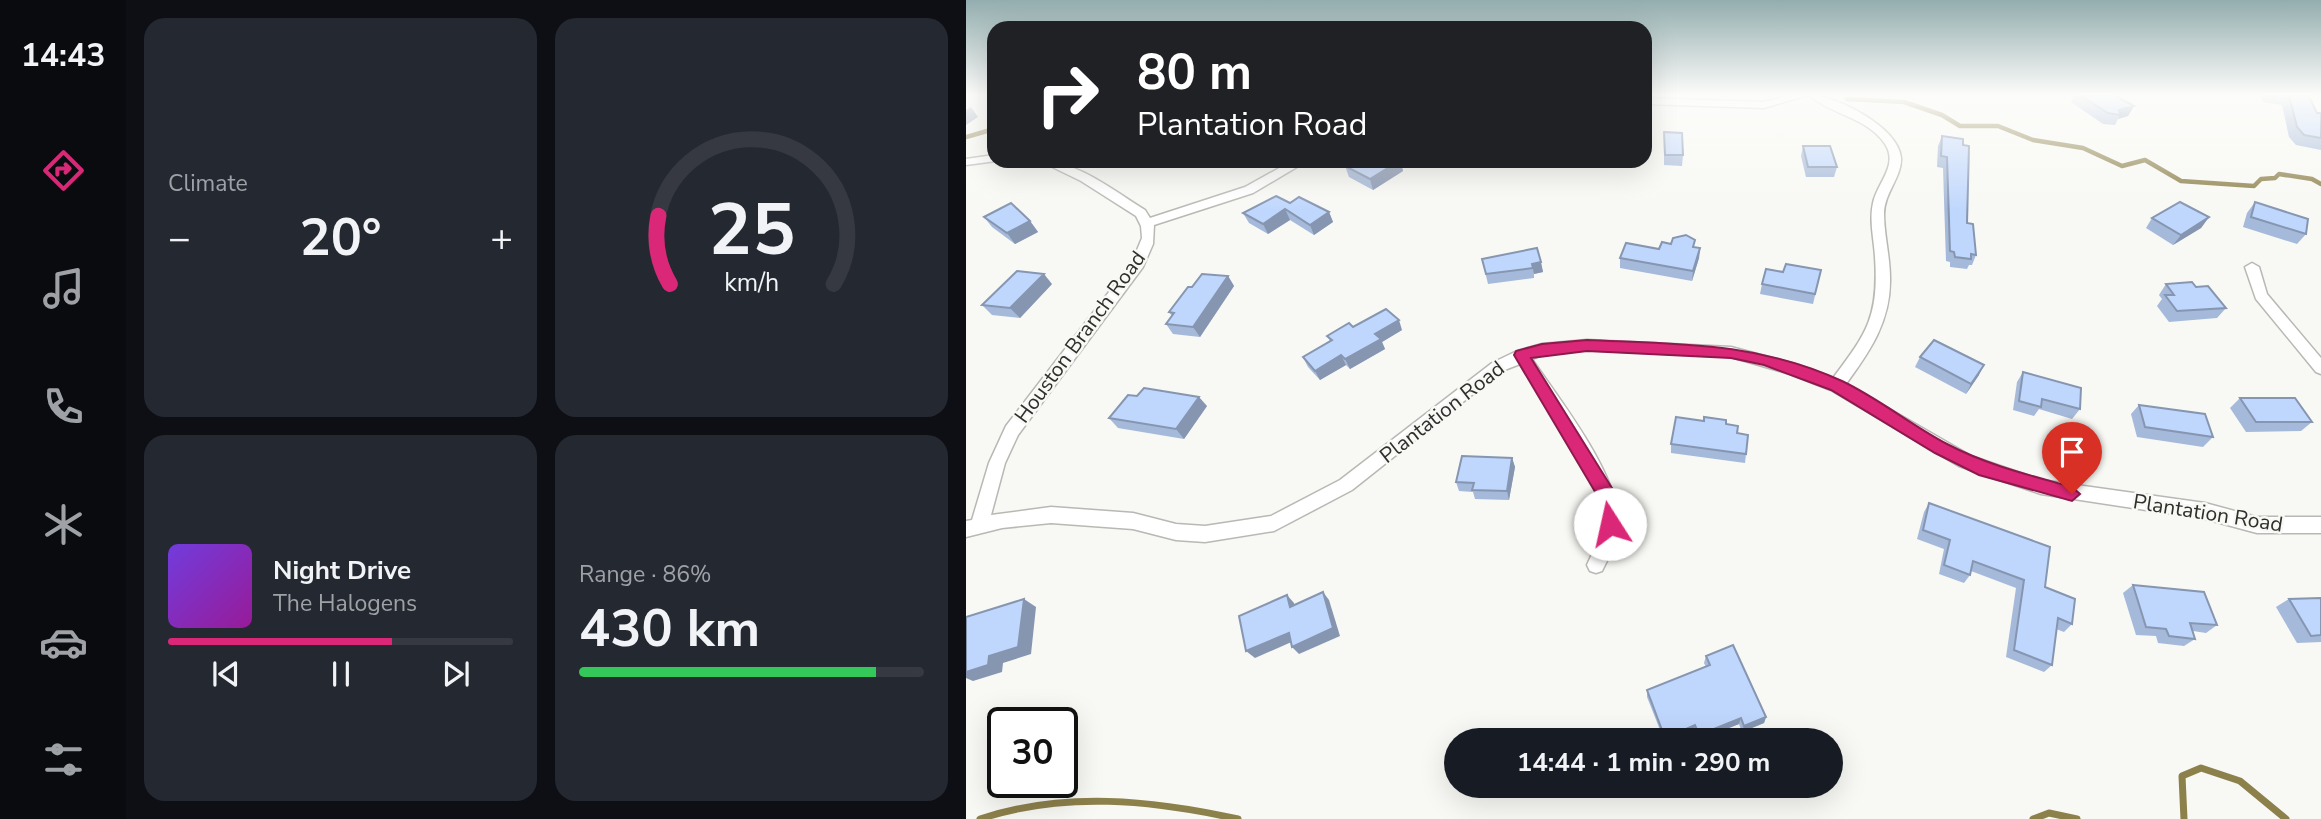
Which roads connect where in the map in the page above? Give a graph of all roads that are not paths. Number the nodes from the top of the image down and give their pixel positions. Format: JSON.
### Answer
{"nodes":[{"id":1,"x":1880,"y":133,"type":"edge"},
{"id":2,"x":987,"y":159,"type":"edge"},
{"id":3,"x":966,"y":162,"type":"edge"},
{"id":4,"x":1060,"y":168,"type":"edge"},
{"id":5,"x":1289,"y":168,"type":"edge"},
{"id":6,"x":1147,"y":223,"type":"junction"},
{"id":7,"x":2252,"y":267,"type":"dead end"},
{"id":8,"x":1522,"y":355,"type":"junction"},
{"id":9,"x":2321,"y":368,"type":"edge"},
{"id":10,"x":1836,"y":386,"type":"junction"},
{"id":11,"x":973,"y":526,"type":"edge"},
{"id":12,"x":2321,"y":526,"type":"edge"},
{"id":13,"x":1596,"y":565,"type":"dead end"}],
"edges":[{"from":1,"to":10,"type":"street"},
{"from":2,"to":3,"type":"street"},
{"from":4,"to":6,"type":"street","name":"Houston Branch Road"},
{"from":5,"to":6,"type":"street"},
{"from":6,"to":11,"type":"street","name":"Houston Branch Road"},
{"from":7,"to":9,"type":"street"},
{"from":8,"to":10,"type":"street","name":"Plantation Road"},
{"from":8,"to":11,"type":"street","name":"Plantation Road"},
{"from":8,"to":13,"type":"street"},
{"from":10,"to":12,"type":"street","name":"Plantation Road"}]}
